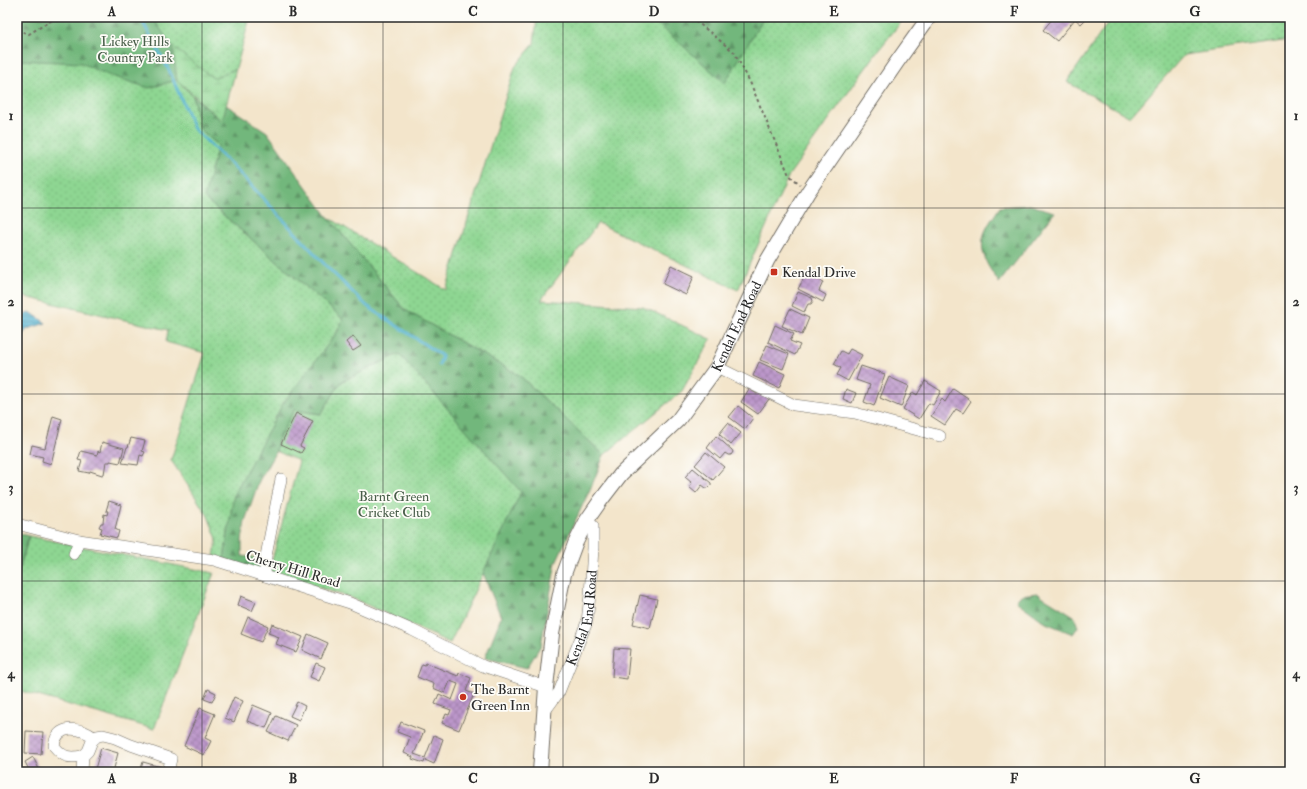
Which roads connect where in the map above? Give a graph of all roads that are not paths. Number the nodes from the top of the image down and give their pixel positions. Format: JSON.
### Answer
{"nodes":[{"id":1,"x":930,"y":17,"type":"edge"},
{"id":2,"x":717,"y":367,"type":"junction"},
{"id":3,"x":940,"y":436,"type":"dead end"},
{"id":4,"x":281,"y":479,"type":"dead end"},
{"id":5,"x":587,"y":520,"type":"junction"},
{"id":6,"x":17,"y":524,"type":"edge"},
{"id":7,"x":79,"y":540,"type":"junction"},
{"id":8,"x":74,"y":554,"type":"dead end"},
{"id":9,"x":265,"y":576,"type":"junction"},
{"id":10,"x":546,"y":687,"type":"junction"},
{"id":11,"x":545,"y":711,"type":"junction"},
{"id":12,"x":95,"y":738,"type":"junction"},
{"id":13,"x":83,"y":756,"type":"junction"},
{"id":14,"x":82,"y":772,"type":"edge"},
{"id":15,"x":168,"y":772,"type":"edge"},
{"id":16,"x":540,"y":772,"type":"edge"}],
"edges":[{"from":1,"to":2,"type":"main road","name":"Kendal End Road"},
{"from":2,"to":3,"type":"street"},
{"from":2,"to":5,"type":"main road","name":"Kendal End Road"},
{"from":4,"to":9,"type":"street"},
{"from":5,"to":10,"type":"main road","name":"Kendal End Road"},
{"from":5,"to":11,"type":"street","name":"Kendal End Road"},
{"from":6,"to":7,"type":"street","name":"Cherry Hill Road"},
{"from":7,"to":8,"type":"street"},
{"from":7,"to":9,"type":"street","name":"Cherry Hill Road"},
{"from":9,"to":10,"type":"street","name":"Cherry Hill Road"},
{"from":10,"to":11,"type":"main road","name":"Kendal End Road"},
{"from":11,"to":16,"type":"main road","name":"Kendal End Road"},
{"from":12,"to":13,"type":"street"},
{"from":12,"to":13,"type":"street"},
{"from":12,"to":15,"type":"street"},
{"from":13,"to":14,"type":"street"}]}
